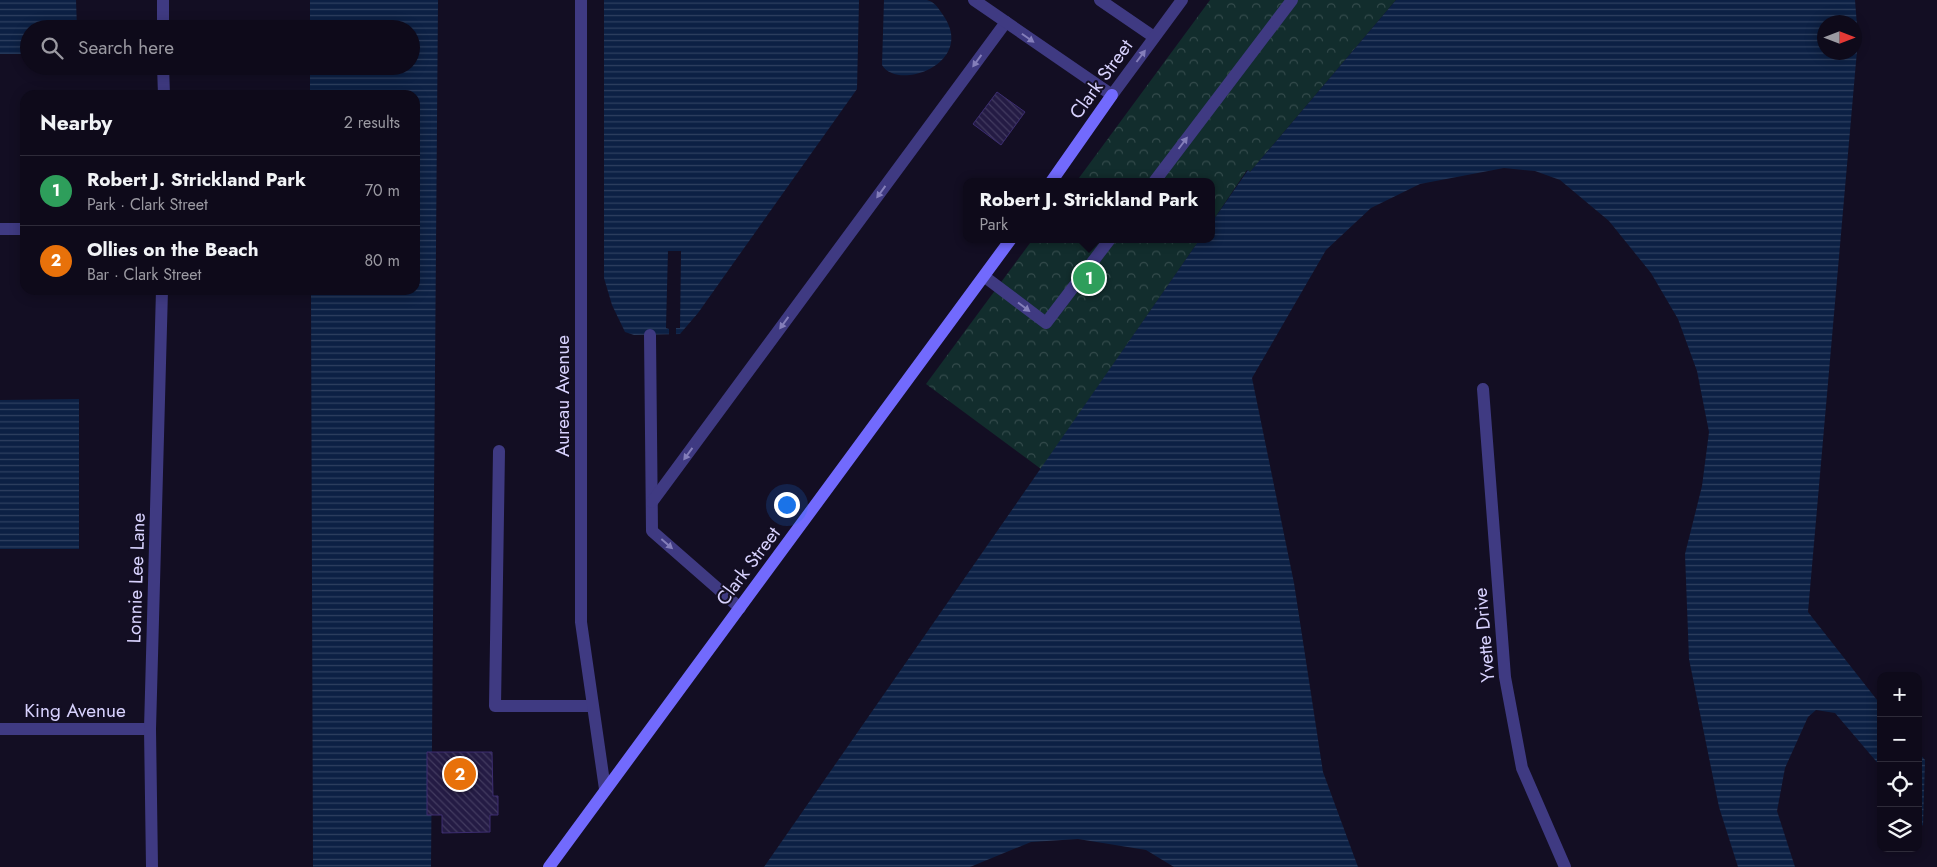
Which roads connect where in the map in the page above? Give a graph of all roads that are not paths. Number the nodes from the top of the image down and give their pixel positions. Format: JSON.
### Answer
{"nodes":[{"id":1,"x":163,"y":0,"type":"edge"},
{"id":2,"x":581,"y":0,"type":"edge"},
{"id":3,"x":974,"y":0,"type":"edge"},
{"id":4,"x":1100,"y":0,"type":"edge"},
{"id":5,"x":1182,"y":0,"type":"edge"},
{"id":6,"x":1292,"y":0,"type":"edge"},
{"id":7,"x":163,"y":20,"type":"edge"},
{"id":8,"x":1006,"y":22,"type":"junction"},
{"id":9,"x":1154,"y":37,"type":"junction"},
{"id":10,"x":164,"y":75,"type":"edge"},
{"id":11,"x":164,"y":90,"type":"edge"},
{"id":12,"x":1112,"y":95,"type":"junction"},
{"id":13,"x":1054,"y":178,"type":"edge"},
{"id":14,"x":1157,"y":178,"type":"edge"},
{"id":15,"x":0,"y":229,"type":"edge"},
{"id":16,"x":20,"y":229,"type":"edge"},
{"id":17,"x":1008,"y":243,"type":"edge"},
{"id":18,"x":1107,"y":243,"type":"edge"},
{"id":19,"x":985,"y":277,"type":"junction"},
{"id":20,"x":162,"y":295,"type":"edge"},
{"id":21,"x":650,"y":335,"type":"dead end"},
{"id":22,"x":1483,"y":390,"type":"dead end"},
{"id":23,"x":499,"y":451,"type":"dead end"},
{"id":24,"x":652,"y":502,"type":"junction"},
{"id":25,"x":740,"y":608,"type":"junction"},
{"id":26,"x":592,"y":706,"type":"junction"},
{"id":27,"x":0,"y":729,"type":"edge"},
{"id":28,"x":150,"y":729,"type":"junction"},
{"id":29,"x":605,"y":789,"type":"junction"},
{"id":30,"x":152,"y":867,"type":"edge"},
{"id":31,"x":549,"y":867,"type":"edge"},
{"id":32,"x":1564,"y":867,"type":"edge"}],
"edges":[{"from":1,"to":7,"type":"street"},
{"from":2,"to":26,"type":"street","name":"Aureau Avenue"},
{"from":3,"to":8,"type":"street"},
{"from":4,"to":9,"type":"street"},
{"from":5,"to":9,"type":"street","name":"Clark Street"},
{"from":14,"to":6,"type":"street","one_way":true},
{"from":8,"to":12,"type":"street","one_way":true},
{"from":8,"to":24,"type":"street","one_way":true},
{"from":12,"to":9,"type":"street","name":"Clark Street","one_way":true},
{"from":10,"to":11,"type":"street"},
{"from":12,"to":13,"type":"street","name":"Clark Street"},
{"from":15,"to":16,"type":"street"},
{"from":17,"to":19,"type":"street","name":"Clark Street"},
{"from":19,"to":18,"type":"street","one_way":true},
{"from":19,"to":25,"type":"street","name":"Clark Street"},
{"from":20,"to":28,"type":"street","name":"Lonnie Lee Lane"},
{"from":21,"to":24,"type":"street"},
{"from":22,"to":32,"type":"street","name":"Yvette Drive"},
{"from":23,"to":26,"type":"street"},
{"from":24,"to":25,"type":"street","one_way":true},
{"from":25,"to":29,"type":"street","name":"Clark Street"},
{"from":26,"to":29,"type":"street","name":"Aureau Avenue"},
{"from":27,"to":28,"type":"street","name":"King Avenue"},
{"from":28,"to":30,"type":"street","name":"Lonnie Lee Lane"},
{"from":29,"to":31,"type":"street","name":"Clark Street"}]}
